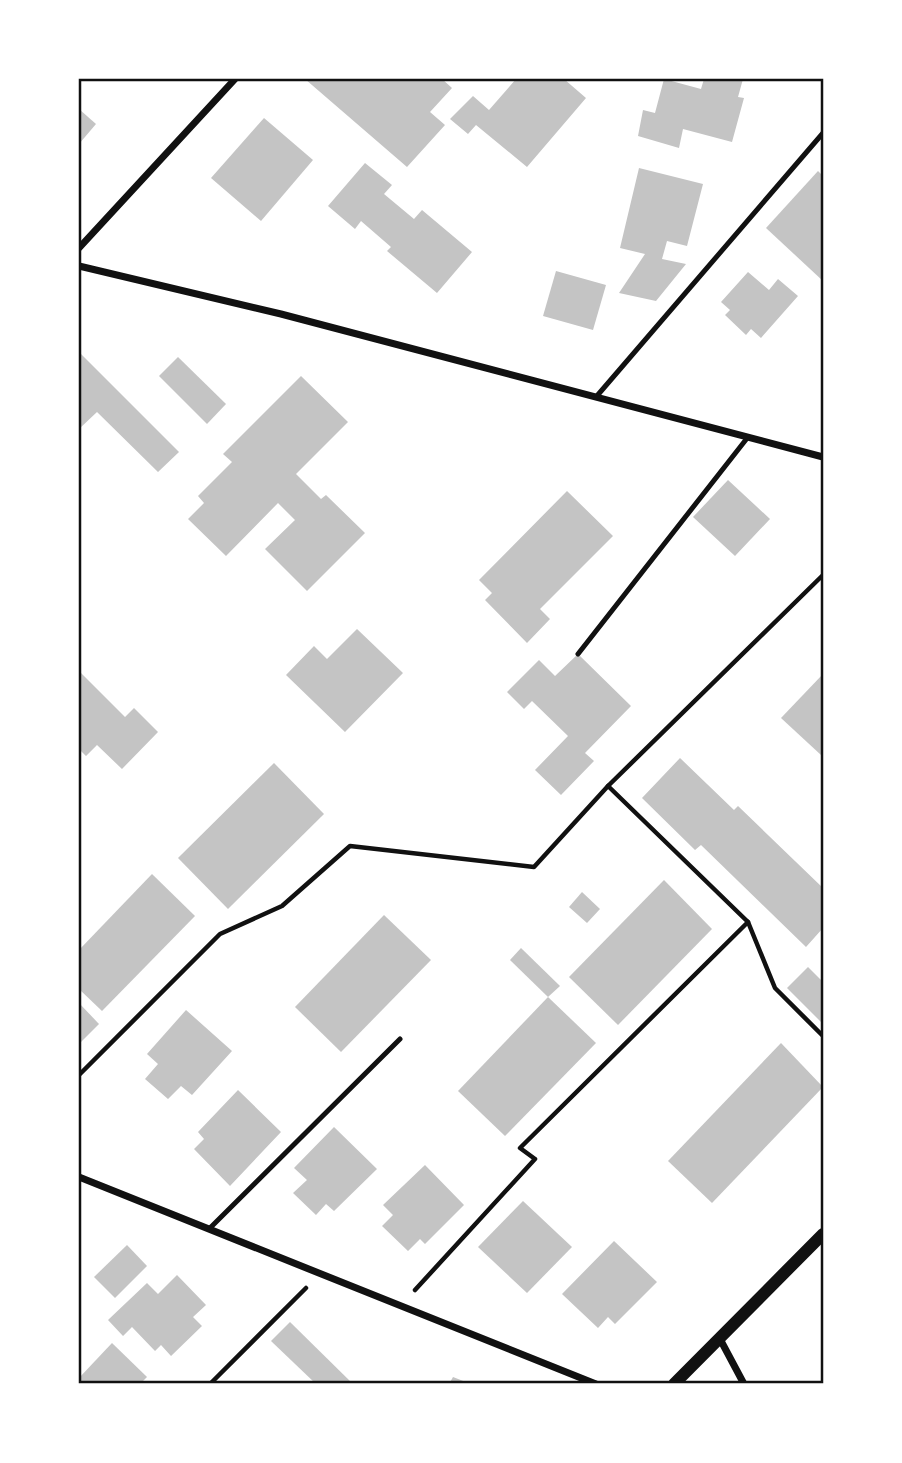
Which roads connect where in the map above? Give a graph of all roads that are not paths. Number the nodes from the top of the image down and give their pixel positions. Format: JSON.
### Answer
{"nodes":[{"id":1,"x":236,"y":79,"type":"edge"},
{"id":2,"x":823,"y":133,"type":"edge"},
{"id":3,"x":79,"y":248,"type":"edge"},
{"id":4,"x":79,"y":266,"type":"edge"},
{"id":5,"x":596,"y":397,"type":"junction"},
{"id":6,"x":748,"y":437,"type":"junction"},
{"id":7,"x":823,"y":457,"type":"edge"},
{"id":8,"x":578,"y":654,"type":"dead end"},
{"id":9,"x":400,"y":1039,"type":"dead end"},
{"id":10,"x":79,"y":1177,"type":"edge"},
{"id":11,"x":209,"y":1229,"type":"junction"},
{"id":12,"x":823,"y":1234,"type":"edge"},
{"id":13,"x":720,"y":1339,"type":"junction"},
{"id":14,"x":596,"y":1384,"type":"edge"},
{"id":15,"x":674,"y":1384,"type":"edge"},
{"id":16,"x":744,"y":1384,"type":"edge"}],
"edges":[{"from":1,"to":3,"type":"street"},
{"from":2,"to":5,"type":"lane"},
{"from":4,"to":5,"type":"street"},
{"from":5,"to":6,"type":"street"},
{"from":6,"to":7,"type":"street"},
{"from":6,"to":8,"type":"lane"},
{"from":9,"to":11,"type":"lane"},
{"from":10,"to":11,"type":"street"},
{"from":11,"to":14,"type":"street"},
{"from":12,"to":13,"type":"street"},
{"from":13,"to":15,"type":"street"},
{"from":13,"to":16,"type":"street"}]}
